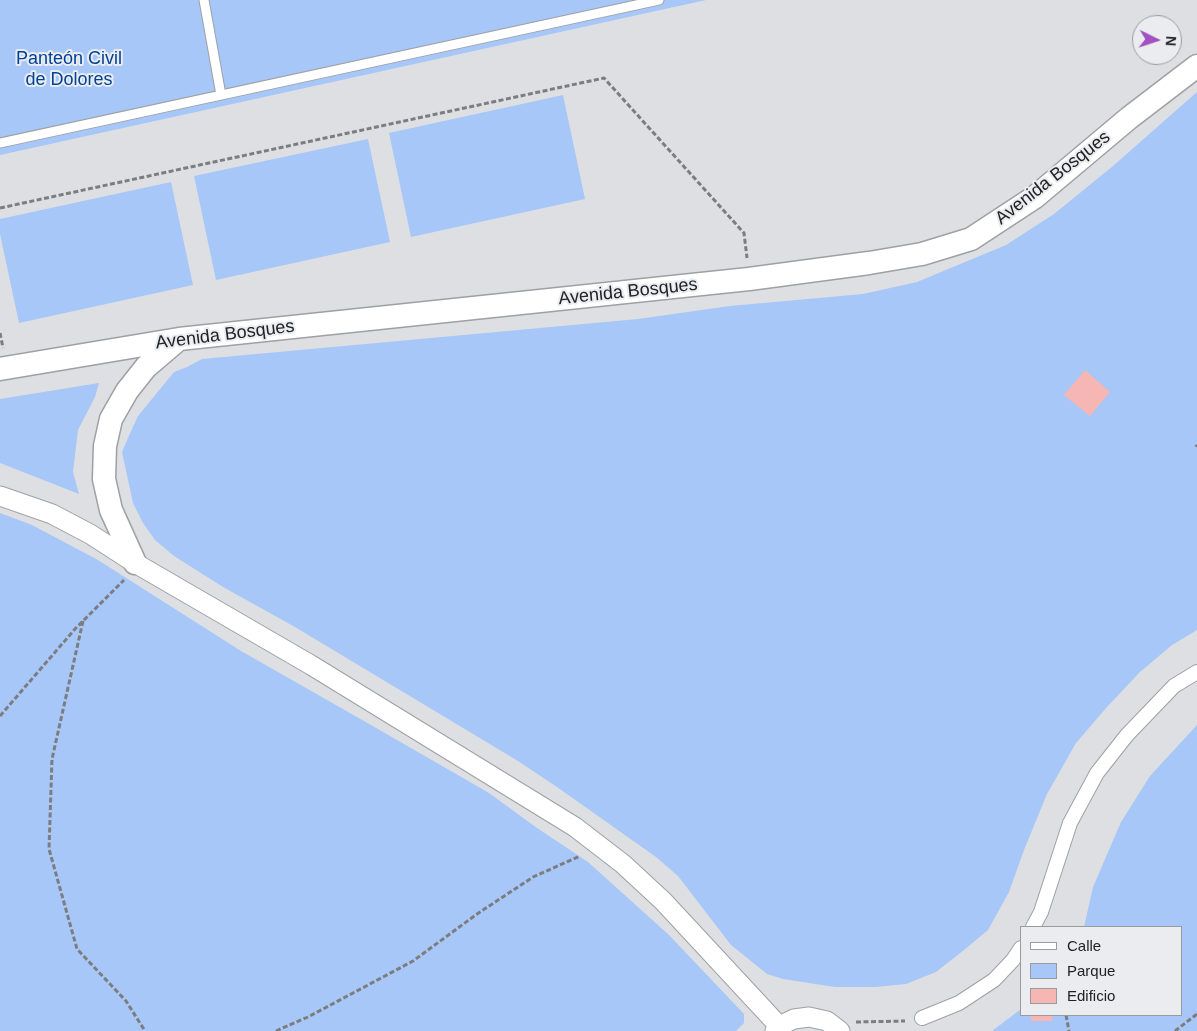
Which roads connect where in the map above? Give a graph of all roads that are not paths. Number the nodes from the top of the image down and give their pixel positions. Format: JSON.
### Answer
{"nodes":[{"id":1,"x":204,"y":0,"type":"edge"},
{"id":2,"x":659,"y":0,"type":"edge"},
{"id":3,"x":1197,"y":66,"type":"edge"},
{"id":4,"x":221,"y":95,"type":"junction"},
{"id":5,"x":0,"y":143,"type":"edge"},
{"id":6,"x":179,"y":339,"type":"junction"},
{"id":7,"x":0,"y":370,"type":"edge"},
{"id":8,"x":0,"y":496,"type":"edge"},
{"id":9,"x":135,"y":563,"type":"junction"},
{"id":10,"x":1197,"y":672,"type":"edge"},
{"id":11,"x":1034,"y":926,"type":"edge"},
{"id":12,"x":1020,"y":950,"type":"edge"},
{"id":13,"x":922,"y":1018,"type":"road end"},
{"id":14,"x":834,"y":1026,"type":"edge"},
{"id":15,"x":777,"y":1029,"type":"edge"}],
"edges":[{"from":1,"to":4,"type":"lane"},
{"from":2,"to":4,"type":"lane"},
{"from":3,"to":6,"type":"street","name":"Avenida Bosques"},
{"from":4,"to":5,"type":"lane"},
{"from":6,"to":7,"type":"street","name":"Avenida Bosques"},
{"from":6,"to":9,"type":"street"},
{"from":8,"to":9,"type":"street"},
{"from":9,"to":15,"type":"street"},
{"from":10,"to":11,"type":"street"},
{"from":12,"to":13,"type":"street"},
{"from":14,"to":15,"type":"street"}]}
